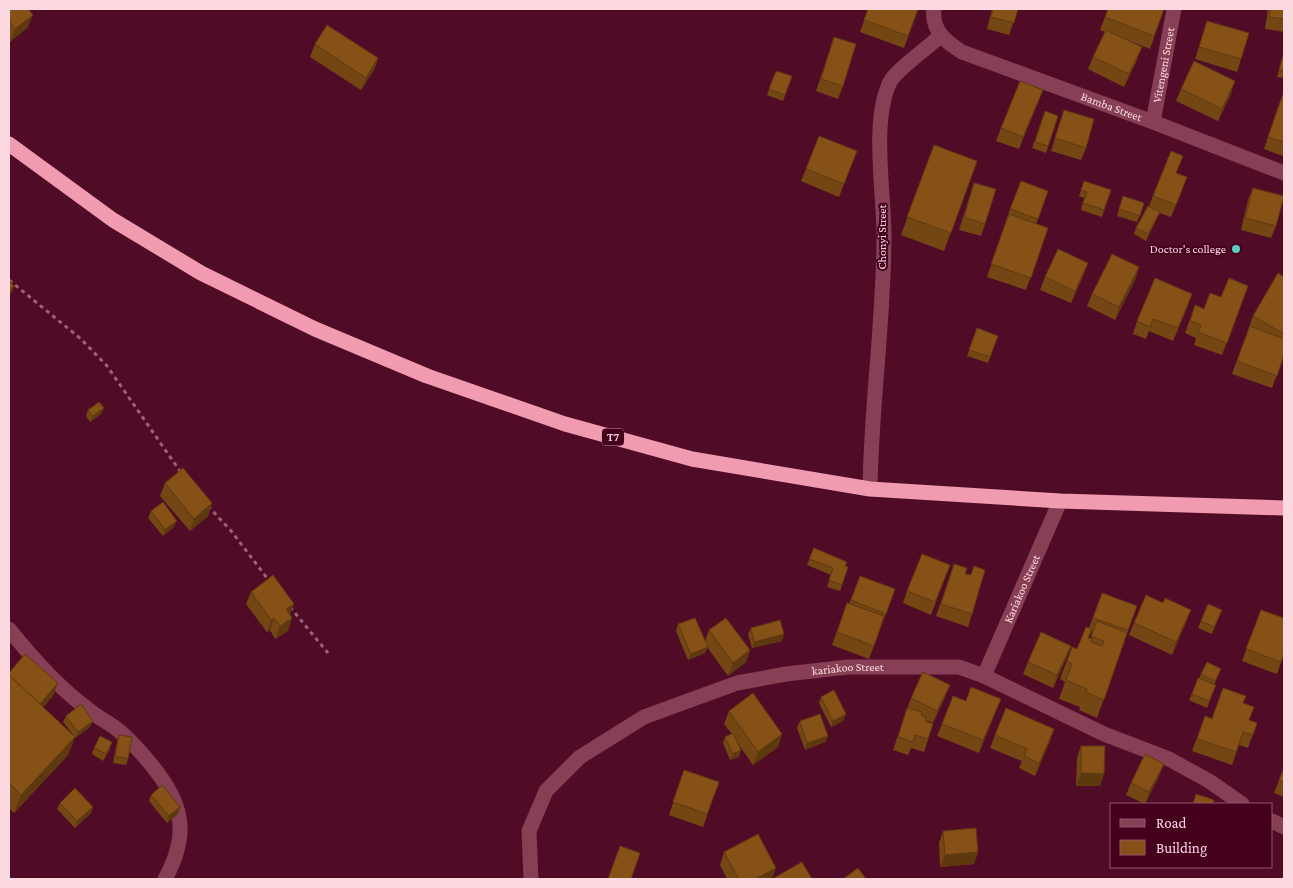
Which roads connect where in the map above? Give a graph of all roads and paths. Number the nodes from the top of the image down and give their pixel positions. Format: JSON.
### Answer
{"nodes":[{"id":1,"x":934,"y":9,"type":"edge"},
{"id":2,"x":1174,"y":9,"type":"edge"},
{"id":3,"x":940,"y":36,"type":"junction"},
{"id":4,"x":1153,"y":122,"type":"junction"},
{"id":5,"x":9,"y":144,"type":"edge"},
{"id":6,"x":1284,"y":173,"type":"edge"},
{"id":7,"x":9,"y":280,"type":"edge"},
{"id":8,"x":183,"y":475,"type":"edge"},
{"id":9,"x":870,"y":489,"type":"junction"},
{"id":10,"x":1060,"y":501,"type":"junction"},
{"id":11,"x":206,"y":505,"type":"edge"},
{"id":12,"x":1282,"y":510,"type":"edge"},
{"id":13,"x":273,"y":586,"type":"edge"},
{"id":14,"x":285,"y":600,"type":"edge"},
{"id":15,"x":9,"y":629,"type":"edge"},
{"id":16,"x":328,"y":653,"type":"dead end"},
{"id":17,"x":984,"y":676,"type":"junction"},
{"id":18,"x":1241,"y":803,"type":"edge"},
{"id":19,"x":165,"y":879,"type":"edge"},
{"id":20,"x":531,"y":879,"type":"edge"}],
"edges":[{"from":1,"to":3,"type":"street"},
{"from":2,"to":4,"type":"street","name":"Vitengeni Street"},
{"from":3,"to":4,"type":"street","name":"Bamba Street"},
{"from":3,"to":9,"type":"street","name":"Chonyi Street"},
{"from":4,"to":6,"type":"street","name":"Bamba Street"},
{"from":5,"to":9,"type":"highway","number":"T7"},
{"from":7,"to":8,"type":"path"},
{"from":9,"to":10,"type":"highway","number":"T7"},
{"from":10,"to":12,"type":"highway","number":"T7"},
{"from":10,"to":17,"type":"street","name":"Kariakoo Street"},
{"from":11,"to":13,"type":"path"},
{"from":14,"to":16,"type":"path"},
{"from":15,"to":19,"type":"street"},
{"from":17,"to":18,"type":"street","name":"kariakoo Street"},
{"from":17,"to":20,"type":"street","name":"kariakoo Street"}]}
